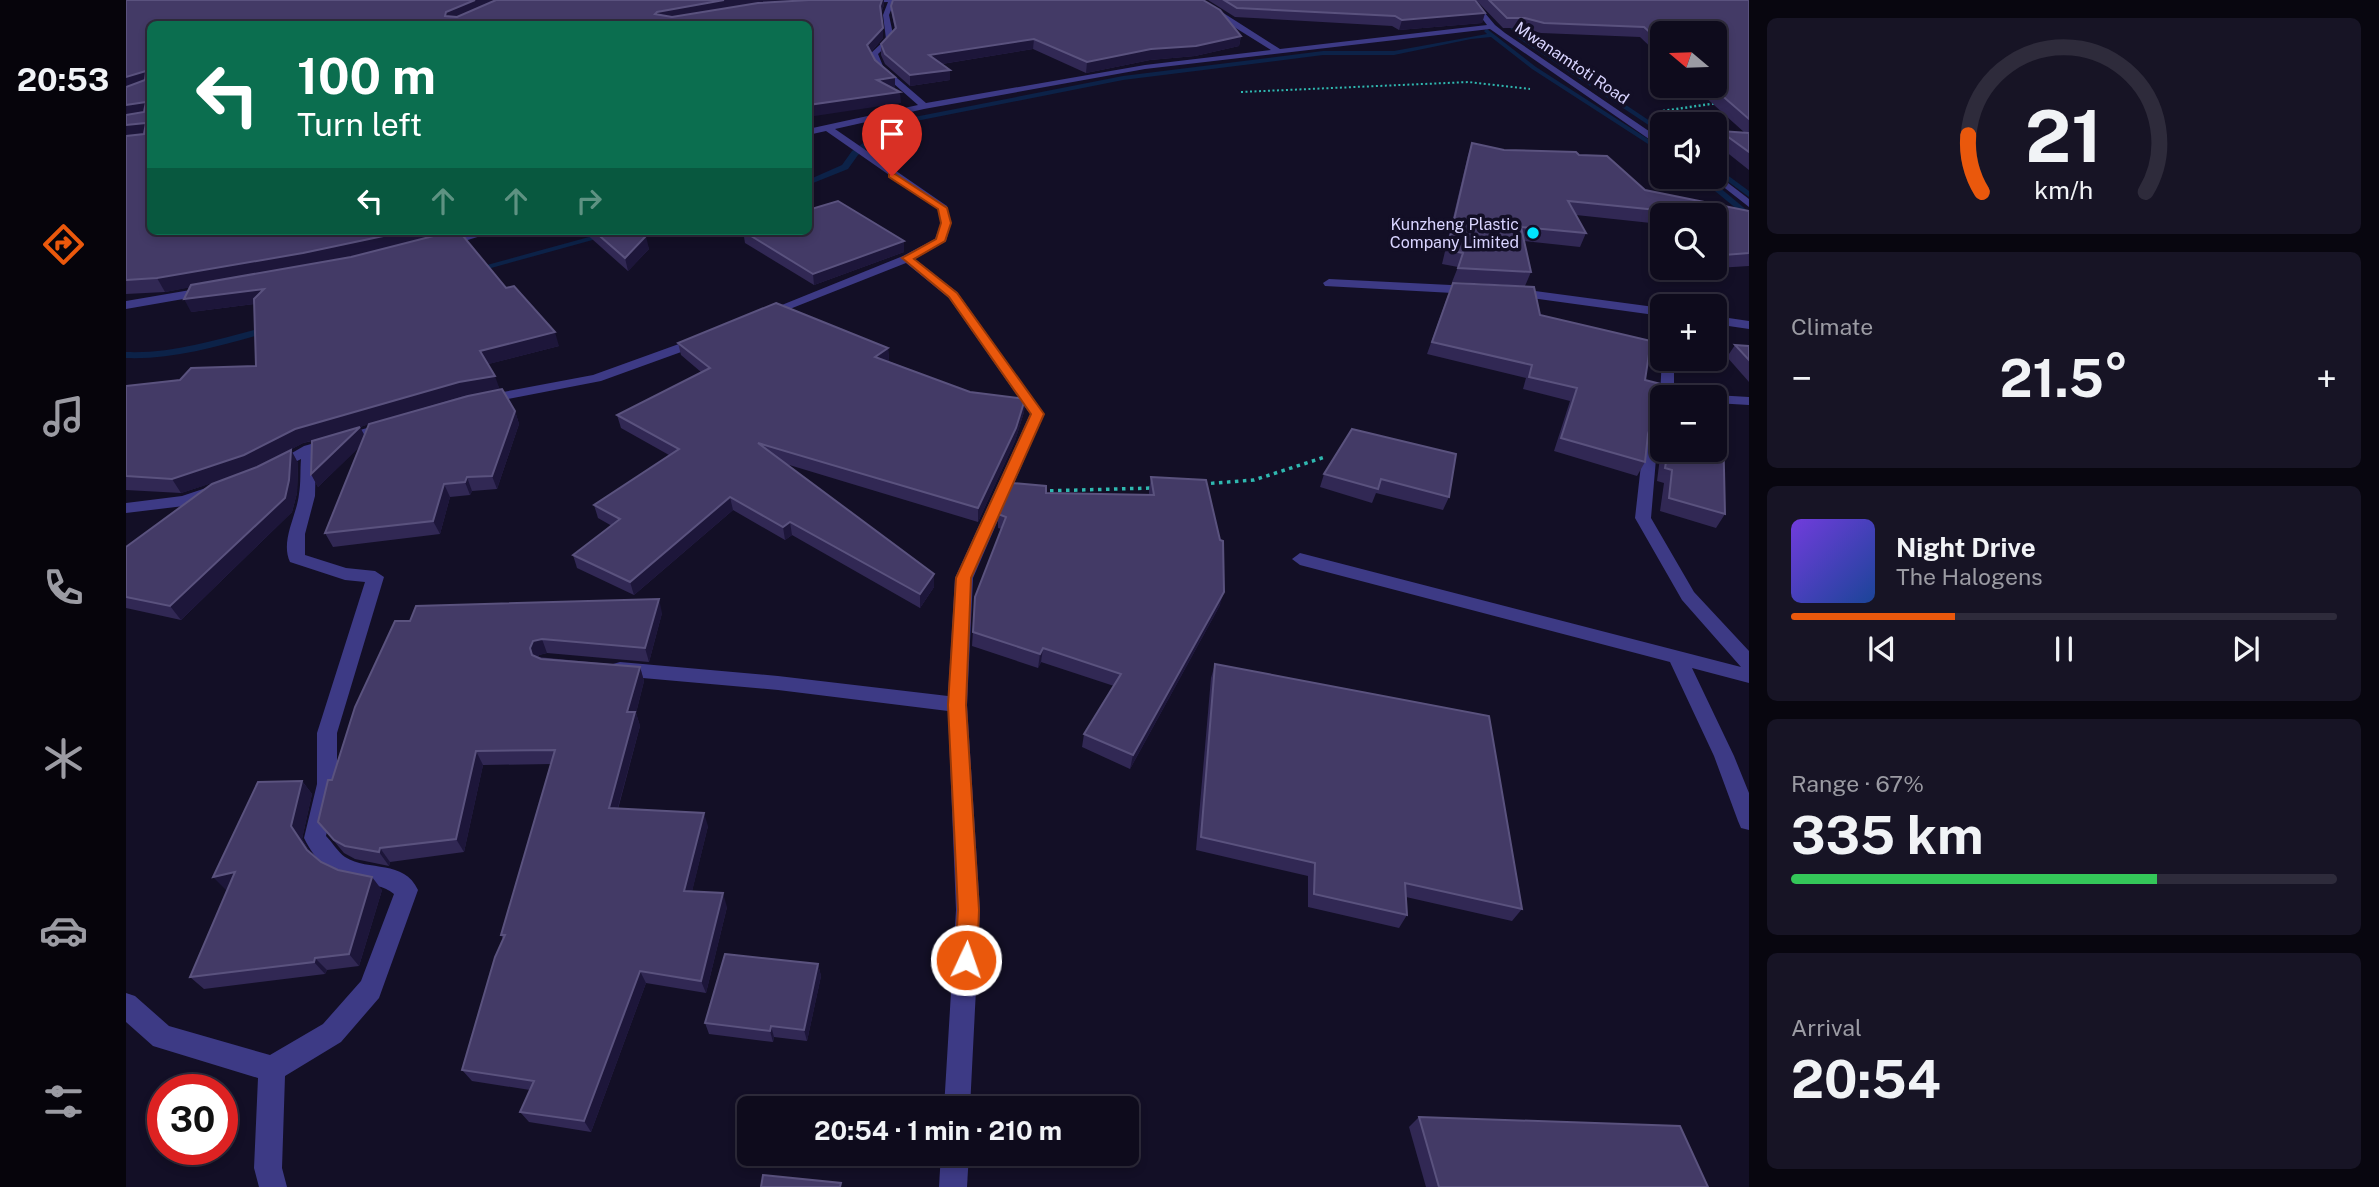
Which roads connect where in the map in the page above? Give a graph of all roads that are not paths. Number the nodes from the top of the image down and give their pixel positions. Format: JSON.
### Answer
{"nodes":[{"id":1,"x":892,"y":0,"type":"edge"},
{"id":2,"x":1199,"y":0,"type":"edge"},
{"id":3,"x":1471,"y":0,"type":"edge"},
{"id":4,"x":854,"y":2,"type":"edge"},
{"id":5,"x":1492,"y":27,"type":"junction"},
{"id":6,"x":1278,"y":51,"type":"junction"},
{"id":7,"x":924,"y":106,"type":"junction"},
{"id":8,"x":828,"y":128,"type":"junction"},
{"id":9,"x":812,"y":131,"type":"edge"},
{"id":10,"x":1650,"y":135,"type":"edge"},
{"id":11,"x":1727,"y":186,"type":"edge"},
{"id":12,"x":1749,"y":204,"type":"edge"},
{"id":13,"x":477,"y":235,"type":"edge"},
{"id":14,"x":433,"y":247,"type":"edge"},
{"id":15,"x":907,"y":258,"type":"junction"},
{"id":16,"x":1329,"y":283,"type":"dead end"},
{"id":17,"x":217,"y":290,"type":"edge"},
{"id":18,"x":1482,"y":290,"type":"edge"},
{"id":19,"x":1496,"y":291,"type":"edge"},
{"id":20,"x":126,"y":305,"type":"edge"},
{"id":21,"x":1650,"y":310,"type":"edge"},
{"id":22,"x":752,"y":320,"type":"edge"},
{"id":23,"x":1727,"y":322,"type":"edge"},
{"id":24,"x":1749,"y":325,"type":"edge"},
{"id":25,"x":714,"y":335,"type":"edge"},
{"id":26,"x":1727,"y":400,"type":"edge"},
{"id":27,"x":1749,"y":401,"type":"edge"},
{"id":28,"x":471,"y":402,"type":"edge"},
{"id":29,"x":408,"y":420,"type":"edge"},
{"id":30,"x":1650,"y":447,"type":"edge"},
{"id":31,"x":309,"y":449,"type":"junction"},
{"id":32,"x":259,"y":475,"type":"edge"},
{"id":33,"x":234,"y":484,"type":"edge"},
{"id":34,"x":126,"y":508,"type":"edge"},
{"id":35,"x":1300,"y":559,"type":"dead end"},
{"id":36,"x":1676,"y":655,"type":"junction"},
{"id":37,"x":1749,"y":663,"type":"edge"},
{"id":38,"x":602,"y":667,"type":"edge"},
{"id":39,"x":1749,"y":676,"type":"edge"},
{"id":40,"x":957,"y":705,"type":"junction"},
{"id":41,"x":1749,"y":821,"type":"edge"},
{"id":42,"x":126,"y":1005,"type":"edge"},
{"id":43,"x":272,"y":1069,"type":"junction"},
{"id":44,"x":958,"y":1096,"type":"edge"},
{"id":45,"x":954,"y":1166,"type":"edge"},
{"id":46,"x":273,"y":1187,"type":"edge"},
{"id":47,"x":953,"y":1187,"type":"edge"}],
"edges":[{"from":1,"to":4,"type":"street"},
{"from":1,"to":7,"type":"street"},
{"from":2,"to":6,"type":"street"},
{"from":3,"to":5,"type":"street","name":"Mwanamtoti Road"},
{"from":5,"to":6,"type":"street"},
{"from":5,"to":10,"type":"street","name":"Mwanamtoti Road"},
{"from":6,"to":7,"type":"street"},
{"from":7,"to":8,"type":"street"},
{"from":8,"to":9,"type":"street"},
{"from":8,"to":15,"type":"street"},
{"from":11,"to":12,"type":"street"},
{"from":13,"to":14,"type":"street"},
{"from":15,"to":22,"type":"street"},
{"from":15,"to":40,"type":"street"},
{"from":16,"to":18,"type":"street"},
{"from":17,"to":20,"type":"street"},
{"from":19,"to":21,"type":"street"},
{"from":23,"to":24,"type":"street"},
{"from":25,"to":28,"type":"street"},
{"from":26,"to":27,"type":"street"},
{"from":29,"to":31,"type":"street"},
{"from":30,"to":37,"type":"street"},
{"from":31,"to":32,"type":"street"},
{"from":31,"to":43,"type":"street"},
{"from":33,"to":34,"type":"street"},
{"from":35,"to":36,"type":"street"},
{"from":36,"to":39,"type":"street"},
{"from":36,"to":41,"type":"street"},
{"from":38,"to":40,"type":"street"},
{"from":40,"to":44,"type":"street"},
{"from":42,"to":43,"type":"street"},
{"from":43,"to":46,"type":"street"},
{"from":45,"to":47,"type":"street"}]}
